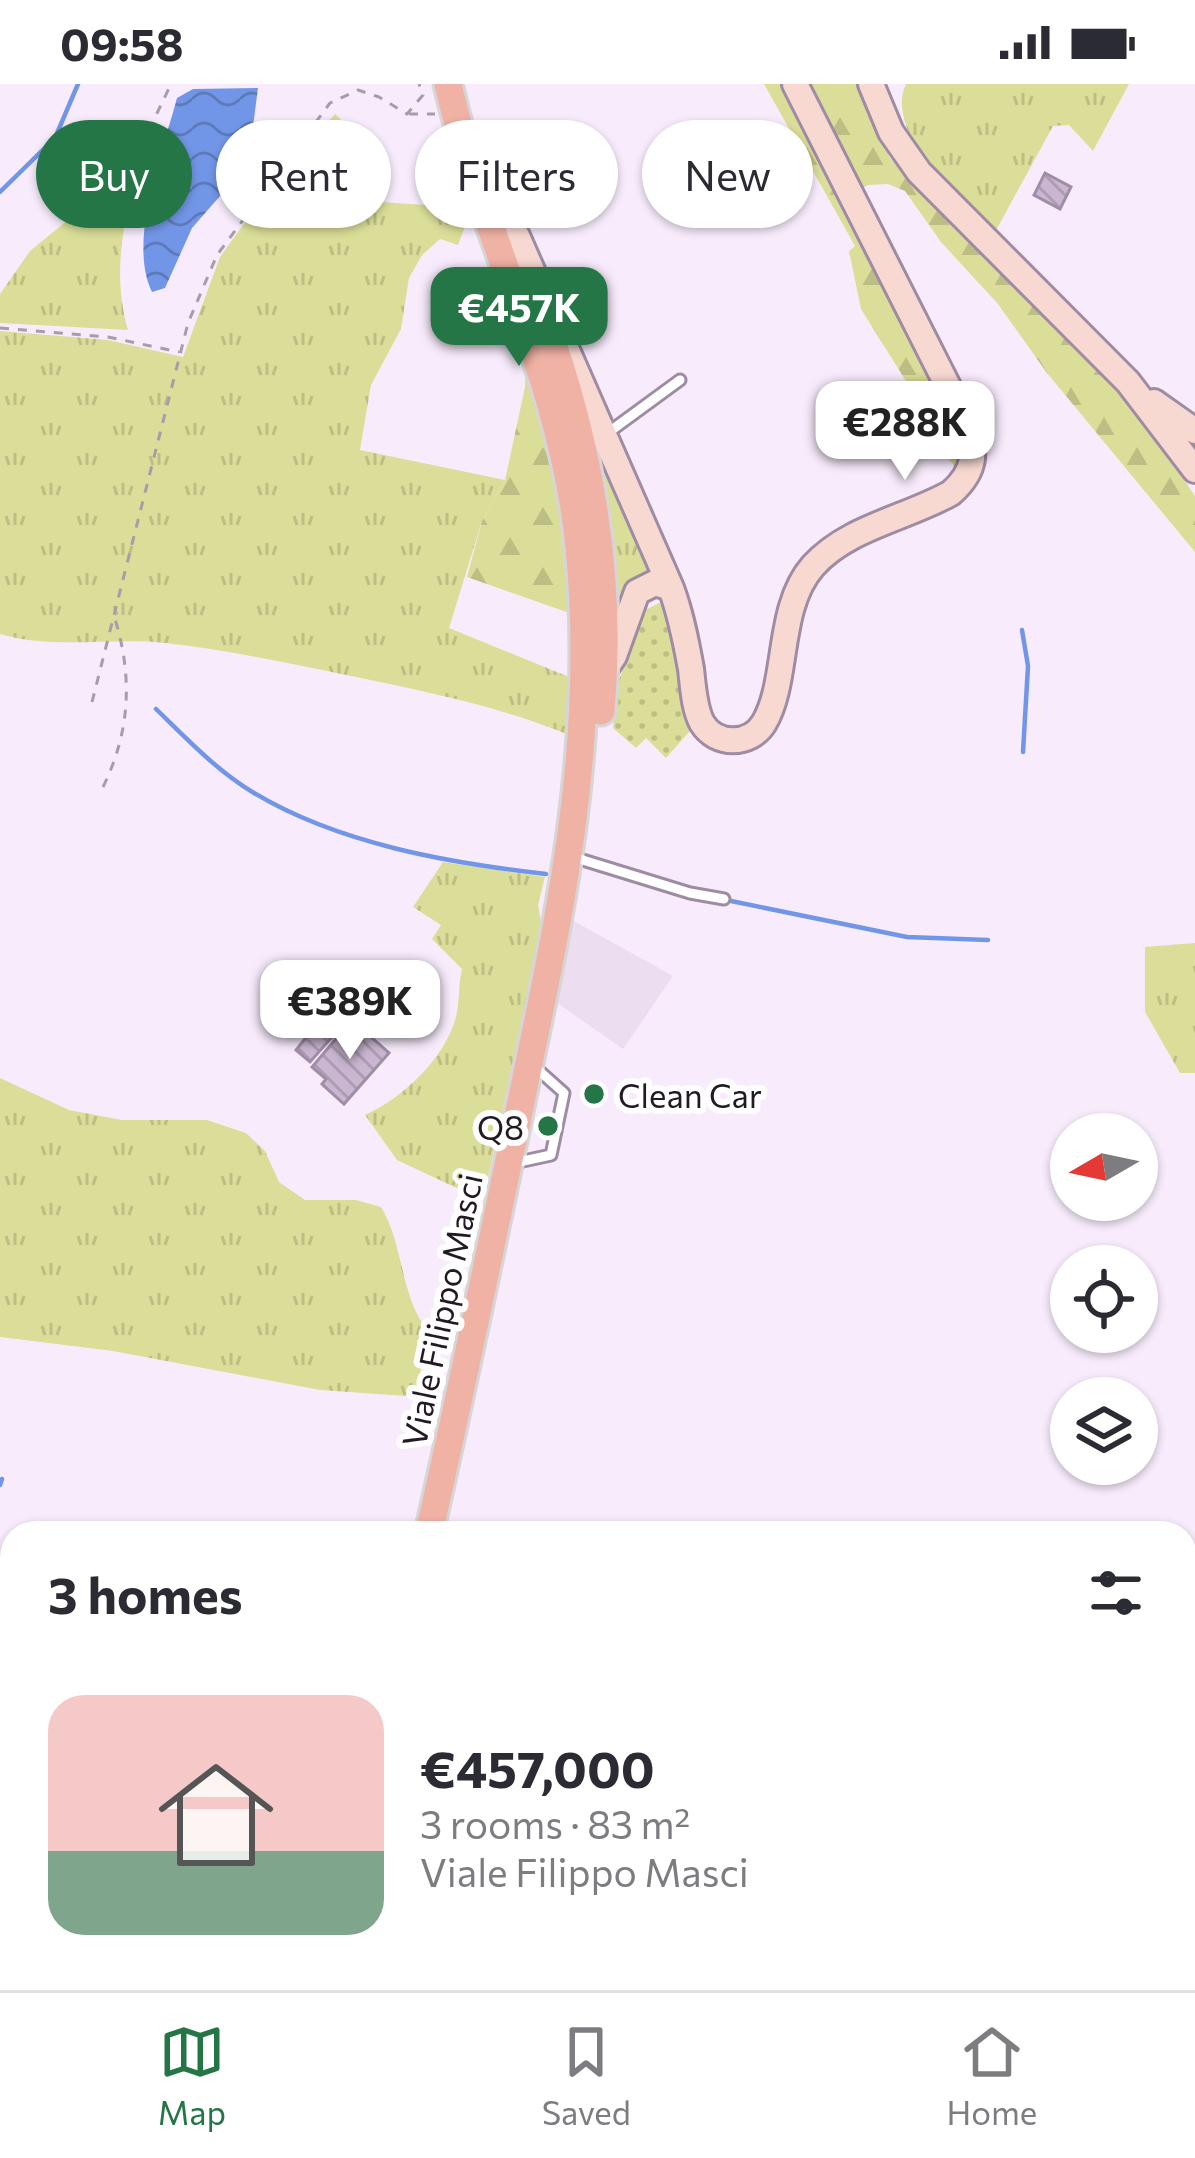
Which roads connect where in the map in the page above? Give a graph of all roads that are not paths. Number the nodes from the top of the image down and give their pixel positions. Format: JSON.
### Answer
{"nodes":[{"id":1,"x":448,"y":84,"type":"edge"},
{"id":2,"x":460,"y":84,"type":"edge"},
{"id":3,"x":795,"y":84,"type":"edge"},
{"id":4,"x":871,"y":84,"type":"edge"},
{"id":5,"x":517,"y":236,"type":"junction"},
{"id":6,"x":526,"y":319,"type":"junction"},
{"id":7,"x":680,"y":380,"type":"dead end"},
{"id":8,"x":566,"y":383,"type":"junction"},
{"id":9,"x":604,"y":435,"type":"junction"},
{"id":10,"x":1188,"y":449,"type":"edge"},
{"id":11,"x":671,"y":588,"type":"junction"},
{"id":12,"x":605,"y":668,"type":"junction"},
{"id":13,"x":585,"y":712,"type":"junction"},
{"id":14,"x":571,"y":857,"type":"junction"},
{"id":15,"x":724,"y":899,"type":"dead end"},
{"id":16,"x":530,"y":1063,"type":"junction"},
{"id":17,"x":508,"y":1164,"type":"junction"},
{"id":18,"x":432,"y":1521,"type":"edge"}],
"edges":[{"from":1,"to":6,"type":"main road","name":"Viale Filippo Masci"},
{"from":2,"to":5,"type":"main road","name":"Viale Filippo Masci"},
{"from":3,"to":11,"type":"main road"},
{"from":4,"to":10,"type":"main road"},
{"from":5,"to":8,"type":"main road","name":"Viale Filippo Masci"},
{"from":5,"to":9,"type":"main road"},
{"from":6,"to":8,"type":"main road","name":"Viale Filippo Masci"},
{"from":6,"to":13,"type":"main road","name":"Viale Filippo Masci"},
{"from":7,"to":9,"type":"lane"},
{"from":8,"to":9,"type":"main road"},
{"from":8,"to":12,"type":"main road","name":"Viale Filippo Masci"},
{"from":9,"to":11,"type":"main road"},
{"from":11,"to":12,"type":"main road"},
{"from":12,"to":13,"type":"main road","name":"Viale Filippo Masci"},
{"from":12,"to":14,"type":"main road","name":"Viale Filippo Masci"},
{"from":13,"to":14,"type":"main road","name":"Viale Filippo Masci"},
{"from":14,"to":15,"type":"lane"},
{"from":14,"to":16,"type":"main road","name":"Viale Filippo Masci"},
{"from":16,"to":17,"type":"main road","name":"Viale Filippo Masci"},
{"from":16,"to":17,"type":"lane"},
{"from":17,"to":18,"type":"main road","name":"Viale Filippo Masci"}]}
